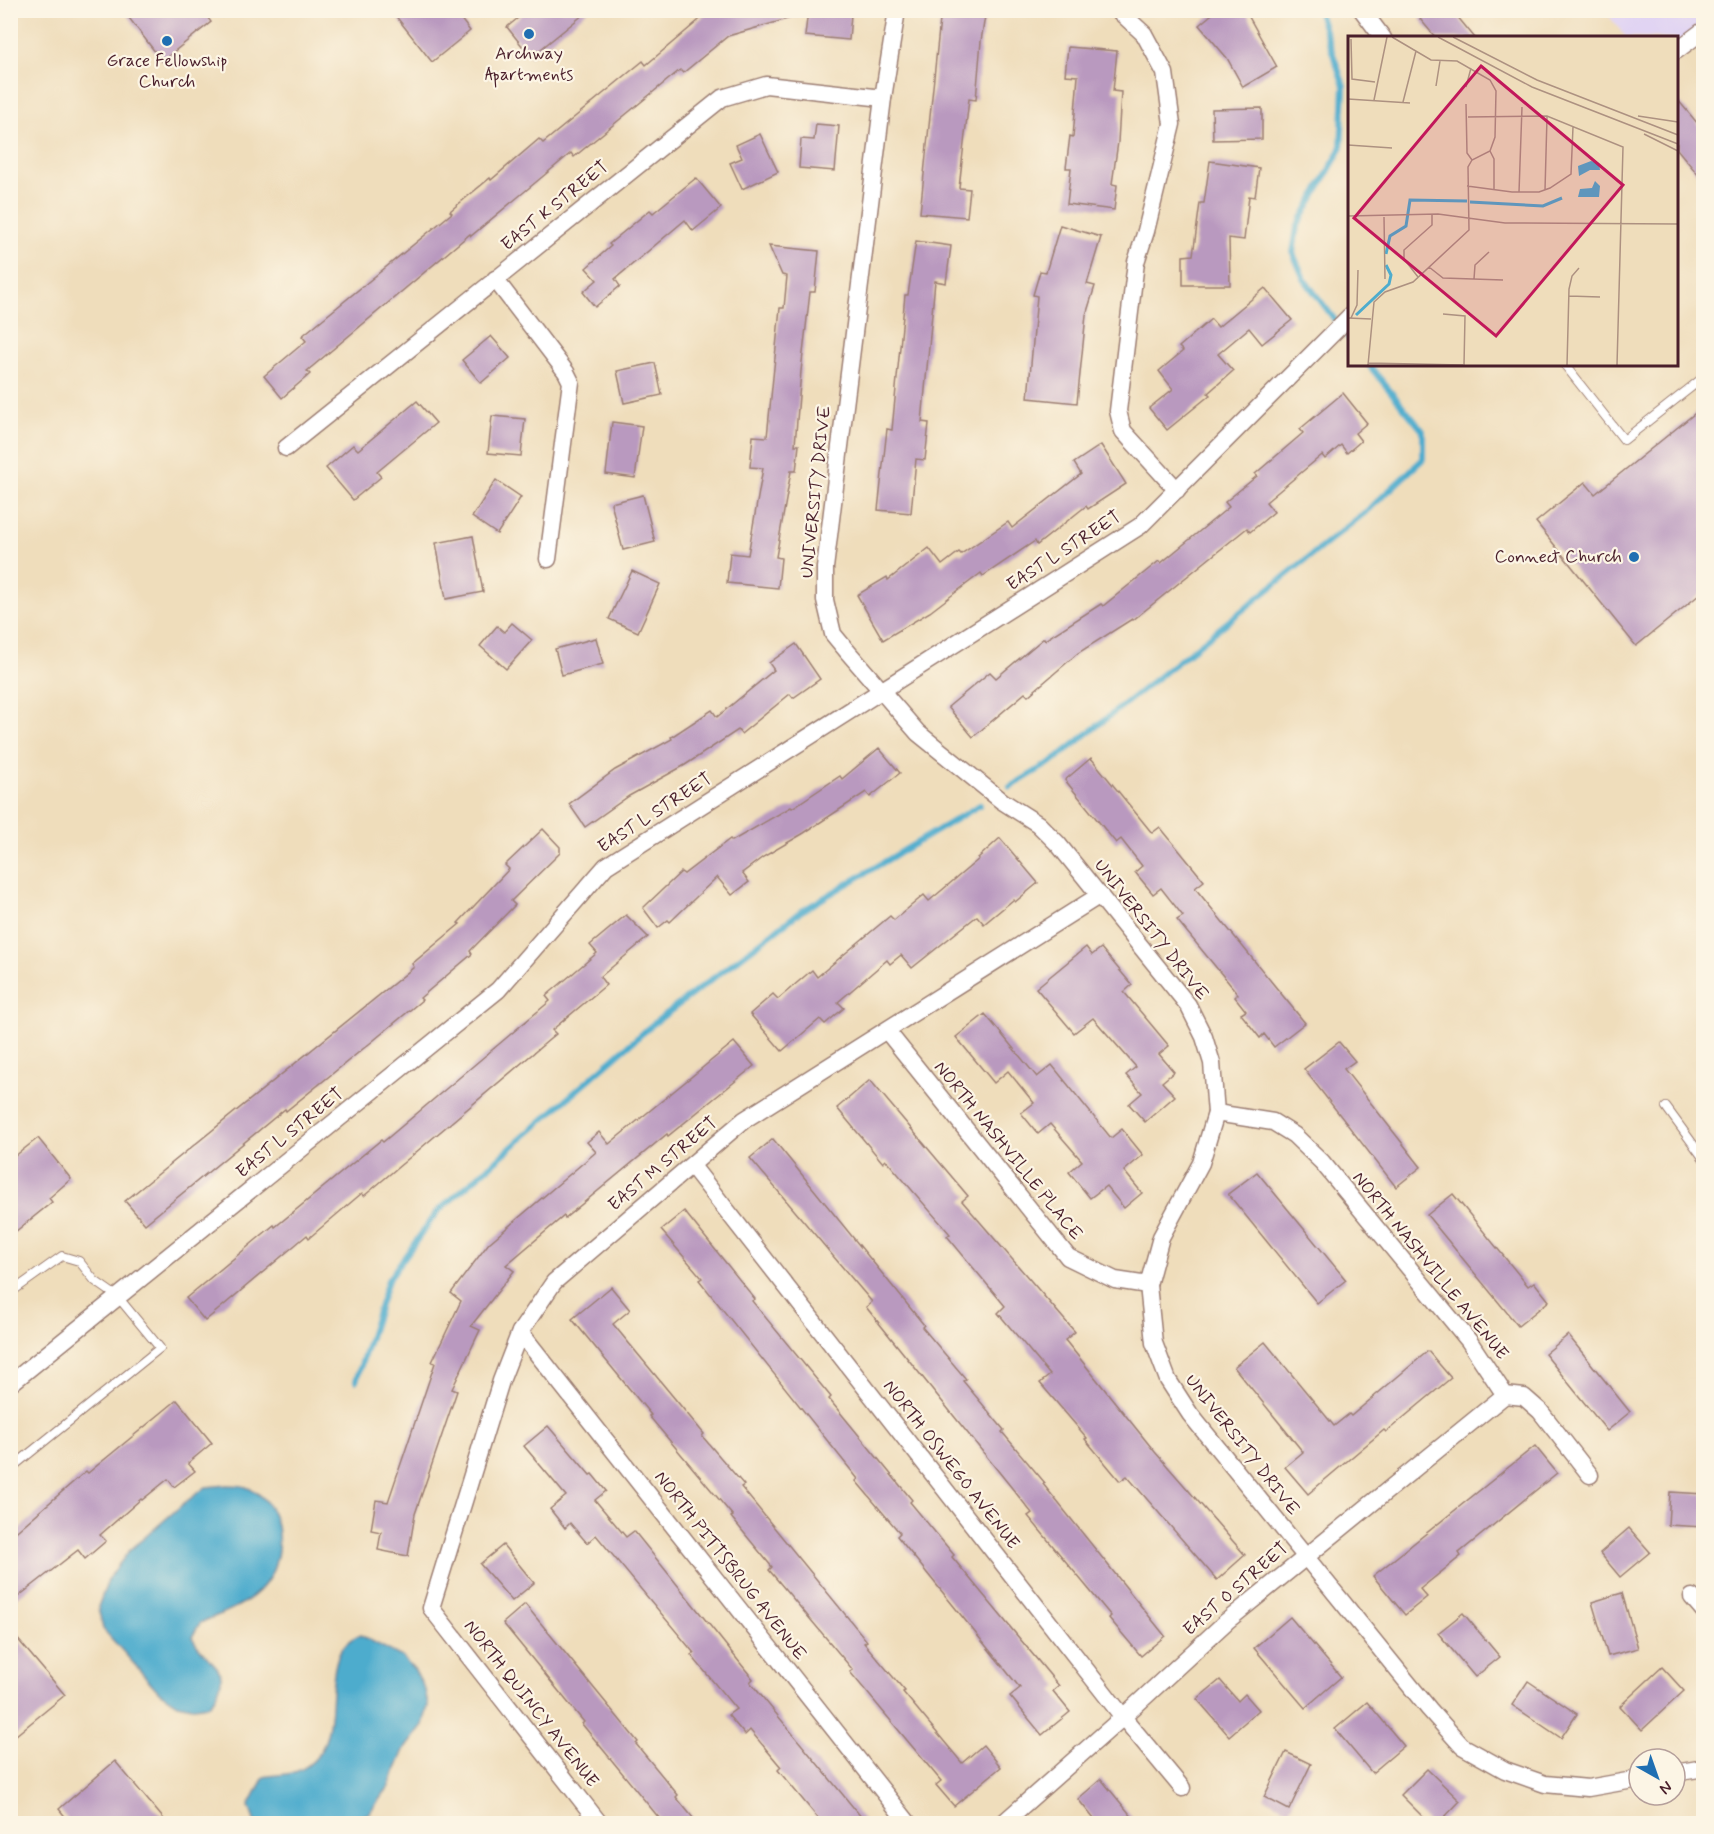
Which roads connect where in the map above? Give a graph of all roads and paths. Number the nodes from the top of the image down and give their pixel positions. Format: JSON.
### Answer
{"nodes":[{"id":1,"x":897,"y":10,"type":"edge"},
{"id":2,"x":1118,"y":10,"type":"edge"},
{"id":3,"x":1362,"y":10,"type":"edge"},
{"id":4,"x":1704,"y":30,"type":"edge"},
{"id":5,"x":1382,"y":36,"type":"edge"},
{"id":6,"x":1678,"y":50,"type":"edge"},
{"id":7,"x":883,"y":98,"type":"junction"},
{"id":8,"x":495,"y":279,"type":"junction"},
{"id":9,"x":1348,"y":317,"type":"edge"},
{"id":10,"x":1566,"y":366,"type":"edge"},
{"id":11,"x":1704,"y":377,"type":"edge"},
{"id":12,"x":286,"y":448,"type":"dead end"},
{"id":13,"x":1177,"y":489,"type":"junction"},
{"id":14,"x":548,"y":559,"type":"dead end"},
{"id":15,"x":882,"y":691,"type":"junction"},
{"id":16,"x":1100,"y":895,"type":"junction"},
{"id":17,"x":887,"y":1031,"type":"junction"},
{"id":18,"x":1666,"y":1107,"type":"dead end"},
{"id":19,"x":1216,"y":1113,"type":"junction"},
{"id":20,"x":1704,"y":1159,"type":"edge"},
{"id":21,"x":692,"y":1166,"type":"junction"},
{"id":22,"x":1148,"y":1285,"type":"junction"},
{"id":23,"x":10,"y":1293,"type":"edge"},
{"id":24,"x":118,"y":1297,"type":"junction"},
{"id":25,"x":519,"y":1332,"type":"junction"},
{"id":26,"x":10,"y":1384,"type":"edge"},
{"id":27,"x":1505,"y":1395,"type":"junction"},
{"id":28,"x":10,"y":1468,"type":"edge"},
{"id":29,"x":1590,"y":1475,"type":"dead end"},
{"id":30,"x":1304,"y":1556,"type":"junction"},
{"id":31,"x":1692,"y":1597,"type":"dead end"},
{"id":32,"x":431,"y":1608,"type":"joint"},
{"id":33,"x":1704,"y":1611,"type":"edge"},
{"id":34,"x":1123,"y":1717,"type":"junction"},
{"id":35,"x":1704,"y":1768,"type":"edge"},
{"id":36,"x":1687,"y":1771,"type":"edge"},
{"id":37,"x":1627,"y":1781,"type":"edge"},
{"id":38,"x":1182,"y":1788,"type":"dead end"},
{"id":39,"x":600,"y":1824,"type":"edge"},
{"id":40,"x":909,"y":1824,"type":"edge"},
{"id":41,"x":1002,"y":1824,"type":"edge"}],
"edges":[{"from":1,"to":7,"type":"street","name":"UNIVERSITY DRIVE"},
{"from":2,"to":13,"type":"street"},
{"from":3,"to":5,"type":"street"},
{"from":4,"to":6,"type":"street"},
{"from":7,"to":8,"type":"street","name":"EAST K STREET"},
{"from":7,"to":15,"type":"street","name":"UNIVERSITY DRIVE"},
{"from":8,"to":12,"type":"street","name":"EAST K STREET"},
{"from":8,"to":14,"type":"street"},
{"from":9,"to":13,"type":"street","name":"EAST L STREET"},
{"from":10,"to":11,"type":"lane"},
{"from":13,"to":15,"type":"street","name":"EAST L STREET"},
{"from":15,"to":16,"type":"street","name":"UNIVERSITY DRIVE"},
{"from":15,"to":24,"type":"street","name":"EAST L STREET"},
{"from":16,"to":17,"type":"street","name":"EAST M STREET"},
{"from":16,"to":19,"type":"street","name":"UNIVERSITY DRIVE"},
{"from":17,"to":21,"type":"street","name":"EAST M STREET"},
{"from":17,"to":22,"type":"street","name":"NORTH NASHVILLE PLACE"},
{"from":18,"to":20,"type":"lane"},
{"from":19,"to":22,"type":"street","name":"UNIVERSITY DRIVE"},
{"from":19,"to":27,"type":"street","name":"NORTH NASHVILLE AVENUE"},
{"from":21,"to":25,"type":"street","name":"EAST M STREET"},
{"from":21,"to":34,"type":"street","name":"NORTH OSWEGO AVENUE"},
{"from":22,"to":30,"type":"street","name":"UNIVERSITY DRIVE"},
{"from":23,"to":24,"type":"lane"},
{"from":24,"to":26,"type":"street","name":"EAST L STREET"},
{"from":24,"to":28,"type":"lane"},
{"from":25,"to":32,"type":"street","name":"EAST M STREET"},
{"from":25,"to":40,"type":"street","name":"NORTH PITTSBRUG AVENUE"},
{"from":27,"to":29,"type":"street"},
{"from":27,"to":30,"type":"street","name":"EAST O STREET"},
{"from":30,"to":34,"type":"street","name":"EAST O STREET"},
{"from":30,"to":37,"type":"street","name":"UNIVERSITY DRIVE"},
{"from":31,"to":33,"type":"street"},
{"from":32,"to":39,"type":"street","name":"NORTH QUINCY AVENUE"},
{"from":34,"to":38,"type":"street","name":"NORTH OSWEGO AVENUE"},
{"from":34,"to":41,"type":"street","name":"EAST O STREET"},
{"from":35,"to":36,"type":"street"}]}
